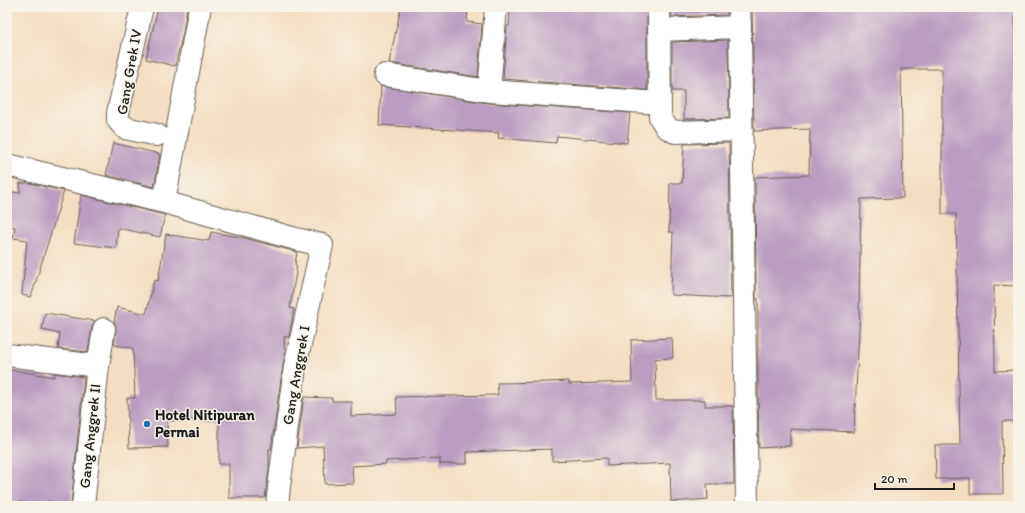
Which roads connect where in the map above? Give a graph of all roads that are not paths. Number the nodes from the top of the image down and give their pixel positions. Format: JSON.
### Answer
{"nodes":[{"id":1,"x":142,"y":7,"type":"edge"},
{"id":2,"x":200,"y":7,"type":"edge"},
{"id":3,"x":496,"y":7,"type":"edge"},
{"id":4,"x":659,"y":7,"type":"edge"},
{"id":5,"x":740,"y":17,"type":"edge"},
{"id":6,"x":659,"y":30,"type":"junction"},
{"id":7,"x":385,"y":75,"type":"dead end"},
{"id":8,"x":489,"y":91,"type":"junction"},
{"id":9,"x":660,"y":103,"type":"junction"},
{"id":10,"x":742,"y":130,"type":"junction"},
{"id":11,"x":157,"y":135,"type":"dead end"},
{"id":12,"x":7,"y":166,"type":"edge"},
{"id":13,"x":164,"y":202,"type":"junction"},
{"id":14,"x":104,"y":329,"type":"dead end"},
{"id":15,"x":7,"y":355,"type":"edge"},
{"id":16,"x":98,"y":366,"type":"junction"},
{"id":17,"x":83,"y":506,"type":"edge"},
{"id":18,"x":278,"y":506,"type":"edge"},
{"id":19,"x":747,"y":506,"type":"edge"}],
"edges":[{"from":1,"to":11,"type":"street","name":"Gang Grek IV"},
{"from":2,"to":13,"type":"street"},
{"from":3,"to":8,"type":"street"},
{"from":4,"to":6,"type":"street"},
{"from":5,"to":6,"type":"street"},
{"from":5,"to":10,"type":"street"},
{"from":6,"to":9,"type":"street"},
{"from":7,"to":8,"type":"street"},
{"from":8,"to":9,"type":"street"},
{"from":9,"to":10,"type":"street"},
{"from":10,"to":19,"type":"street"},
{"from":12,"to":13,"type":"street"},
{"from":13,"to":18,"type":"street","name":"Gang Anggrek I"},
{"from":14,"to":16,"type":"street","name":"Gang Anggrek II"},
{"from":15,"to":16,"type":"street"},
{"from":16,"to":17,"type":"street","name":"Gang Anggrek II"}]}
